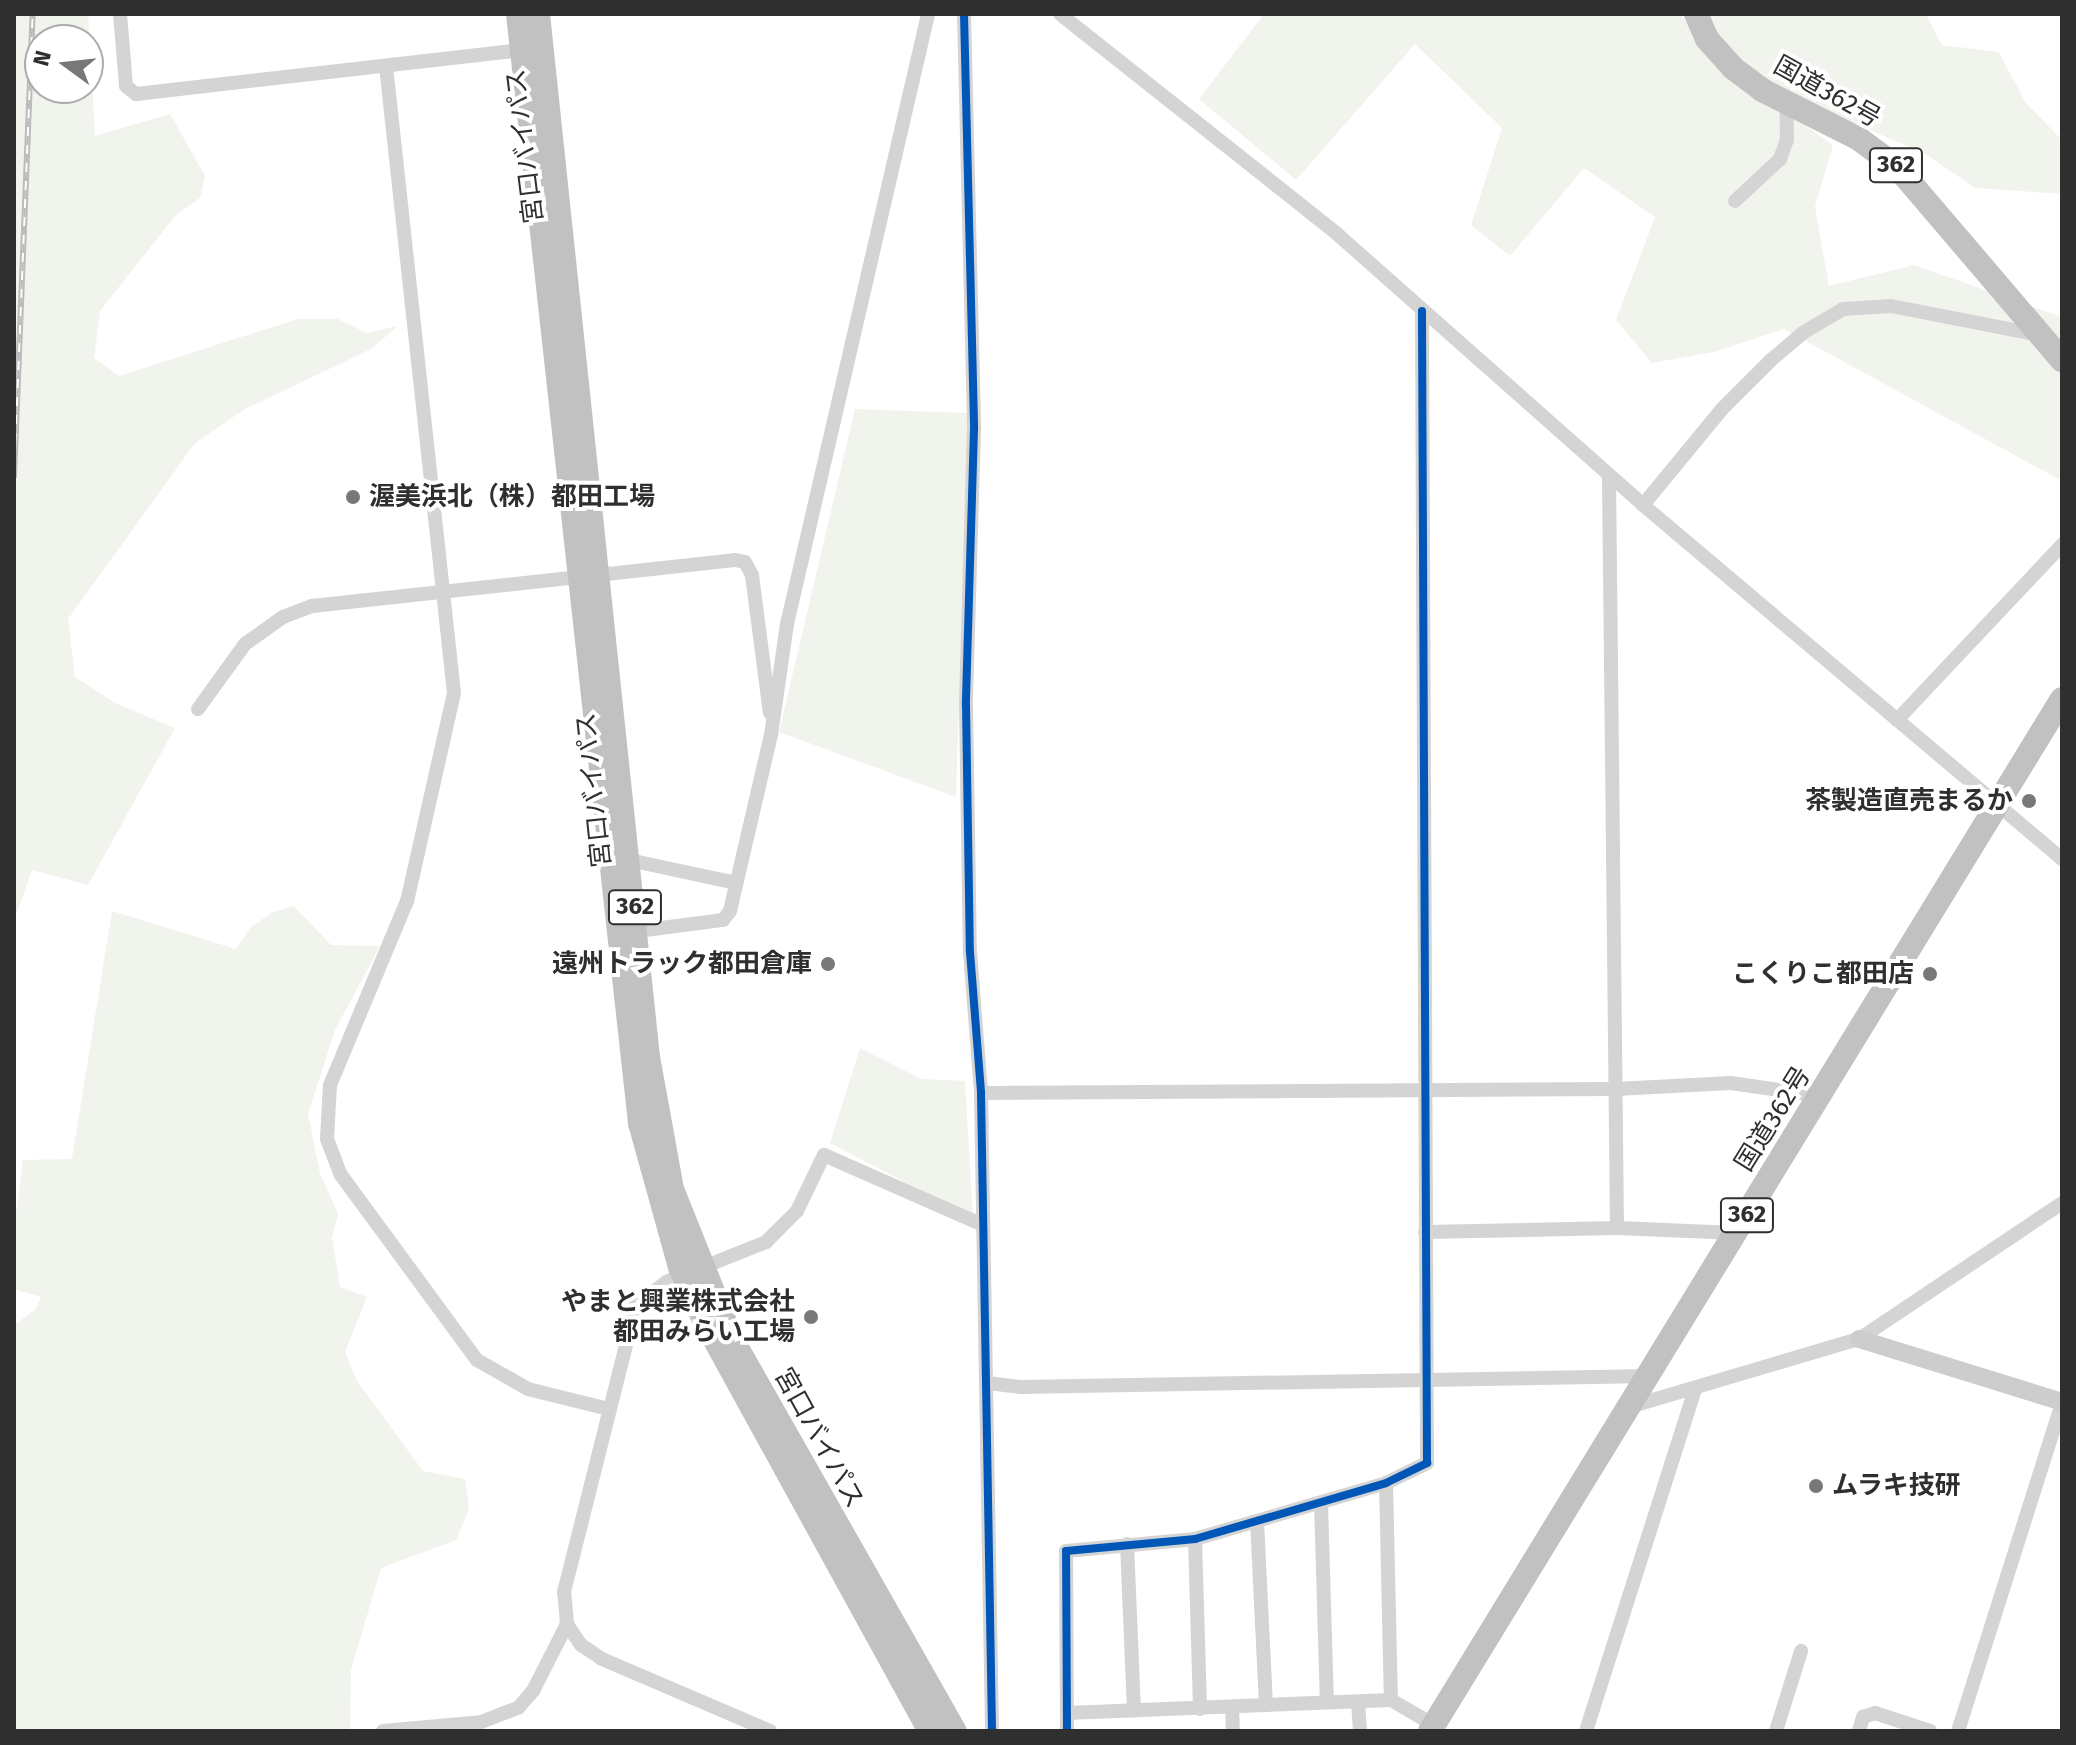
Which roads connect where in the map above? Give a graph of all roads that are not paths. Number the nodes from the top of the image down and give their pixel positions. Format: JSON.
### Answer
{"nodes":[{"id":1,"x":120,"y":14,"type":"edge"},
{"id":2,"x":518,"y":14,"type":"edge"},
{"id":3,"x":538,"y":14,"type":"edge"},
{"id":4,"x":928,"y":14,"type":"edge"},
{"id":5,"x":964,"y":14,"type":"edge"},
{"id":6,"x":1060,"y":14,"type":"edge"},
{"id":7,"x":1696,"y":14,"type":"edge"},
{"id":8,"x":522,"y":50,"type":"junction"},
{"id":9,"x":386,"y":66,"type":"junction"},
{"id":10,"x":1786,"y":101,"type":"junction"},
{"id":11,"x":1735,"y":201,"type":"dead end"},
{"id":12,"x":1422,"y":311,"type":"junction"},
{"id":13,"x":2041,"y":335,"type":"junction"},
{"id":14,"x":2062,"y":360,"type":"edge"},
{"id":15,"x":1609,"y":476,"type":"junction"},
{"id":16,"x":1643,"y":505,"type":"junction"},
{"id":17,"x":2062,"y":545,"type":"edge"},
{"id":18,"x":588,"y":576,"type":"junction"},
{"id":19,"x":442,"y":589,"type":"junction"},
{"id":20,"x":2062,"y":699,"type":"edge"},
{"id":21,"x":198,"y":709,"type":"dead end"},
{"id":22,"x":1897,"y":720,"type":"junction"},
{"id":23,"x":772,"y":730,"type":"junction"},
{"id":24,"x":1997,"y":807,"type":"junction"},
{"id":25,"x":2062,"y":859,"type":"edge"},
{"id":26,"x":629,"y":860,"type":"junction"},
{"id":27,"x":736,"y":883,"type":"junction"},
{"id":28,"x":638,"y":931,"type":"junction"},
{"id":29,"x":1616,"y":1089,"type":"junction"},
{"id":30,"x":1427,"y":1090,"type":"junction"},
{"id":31,"x":981,"y":1093,"type":"junction"},
{"id":32,"x":1820,"y":1096,"type":"junction"},
{"id":33,"x":2062,"y":1203,"type":"edge"},
{"id":34,"x":983,"y":1225,"type":"junction"},
{"id":35,"x":1617,"y":1228,"type":"junction"},
{"id":36,"x":1425,"y":1232,"type":"junction"},
{"id":37,"x":1736,"y":1233,"type":"junction"},
{"id":38,"x":692,"y":1270,"type":"junction"},
{"id":39,"x":1859,"y":1339,"type":"junction"},
{"id":40,"x":1650,"y":1376,"type":"junction"},
{"id":41,"x":1426,"y":1377,"type":"junction"},
{"id":42,"x":988,"y":1383,"type":"junction"},
{"id":43,"x":1695,"y":1390,"type":"junction"},
{"id":44,"x":2062,"y":1402,"type":"edge"},
{"id":45,"x":1628,"y":1407,"type":"junction"},
{"id":46,"x":609,"y":1409,"type":"junction"},
{"id":47,"x":1386,"y":1483,"type":"junction"},
{"id":48,"x":1321,"y":1503,"type":"junction"},
{"id":49,"x":1257,"y":1521,"type":"junction"},
{"id":50,"x":1195,"y":1539,"type":"junction"},
{"id":51,"x":1127,"y":1544,"type":"junction"},
{"id":52,"x":567,"y":1624,"type":"junction"},
{"id":53,"x":1801,"y":1651,"type":"dead end"},
{"id":54,"x":1391,"y":1700,"type":"junction"},
{"id":55,"x":1327,"y":1702,"type":"junction"},
{"id":56,"x":1358,"y":1702,"type":"junction"},
{"id":57,"x":1266,"y":1705,"type":"junction"},
{"id":58,"x":1232,"y":1707,"type":"junction"},
{"id":59,"x":1200,"y":1709,"type":"junction"},
{"id":60,"x":1134,"y":1711,"type":"junction"},
{"id":61,"x":1067,"y":1713,"type":"junction"},
{"id":62,"x":1432,"y":1728,"type":"edge"},
{"id":63,"x":383,"y":1731,"type":"edge"},
{"id":64,"x":770,"y":1731,"type":"edge"},
{"id":65,"x":930,"y":1731,"type":"edge"},
{"id":66,"x":955,"y":1731,"type":"edge"},
{"id":67,"x":992,"y":1731,"type":"edge"},
{"id":68,"x":1067,"y":1731,"type":"edge"},
{"id":69,"x":1233,"y":1731,"type":"edge"},
{"id":70,"x":1360,"y":1731,"type":"edge"},
{"id":71,"x":1586,"y":1731,"type":"edge"},
{"id":72,"x":1776,"y":1731,"type":"edge"},
{"id":73,"x":1859,"y":1731,"type":"edge"},
{"id":74,"x":1930,"y":1731,"type":"edge"},
{"id":75,"x":1958,"y":1731,"type":"edge"}],
"edges":[{"from":1,"to":9,"type":"street"},
{"from":2,"to":8,"type":"highway","name":"宮口バイパス","number":"362"},
{"from":3,"to":18,"type":"highway","name":"宮口バイパス","number":"362"},
{"from":4,"to":23,"type":"street"},
{"from":5,"to":31,"type":"street"},
{"from":6,"to":12,"type":"street"},
{"from":7,"to":10,"type":"highway","name":"国道362号","number":"362"},
{"from":8,"to":9,"type":"street"},
{"from":8,"to":18,"type":"highway","name":"宮口バイパス","number":"362"},
{"from":9,"to":19,"type":"street"},
{"from":10,"to":11,"type":"street"},
{"from":10,"to":13,"type":"highway","name":"国道362号","number":"362"},
{"from":12,"to":15,"type":"street"},
{"from":12,"to":30,"type":"street"},
{"from":13,"to":14,"type":"highway","name":"国道362号","number":"362"},
{"from":13,"to":16,"type":"street"},
{"from":15,"to":16,"type":"street"},
{"from":15,"to":29,"type":"street"},
{"from":16,"to":22,"type":"street"},
{"from":17,"to":22,"type":"street"},
{"from":18,"to":19,"type":"street"},
{"from":18,"to":23,"type":"street"},
{"from":18,"to":26,"type":"highway","name":"宮口バイパス","number":"362"},
{"from":18,"to":38,"type":"highway","name":"宮口バイパス","number":"362"},
{"from":19,"to":21,"type":"street"},
{"from":19,"to":46,"type":"street"},
{"from":20,"to":24,"type":"highway","name":"国道362号","number":"362"},
{"from":22,"to":24,"type":"street"},
{"from":23,"to":27,"type":"street"},
{"from":24,"to":25,"type":"street"},
{"from":24,"to":32,"type":"highway","name":"国道362号","number":"362"},
{"from":26,"to":27,"type":"street"},
{"from":26,"to":28,"type":"highway","name":"宮口バイパス","number":"362"},
{"from":27,"to":28,"type":"street"},
{"from":28,"to":38,"type":"highway","name":"宮口バイパス","number":"362"},
{"from":29,"to":30,"type":"street"},
{"from":29,"to":32,"type":"street"},
{"from":29,"to":35,"type":"street"},
{"from":30,"to":31,"type":"street"},
{"from":30,"to":36,"type":"street"},
{"from":31,"to":34,"type":"street"},
{"from":32,"to":37,"type":"highway","name":"国道362号","number":"362"},
{"from":33,"to":39,"type":"street"},
{"from":34,"to":38,"type":"street"},
{"from":34,"to":42,"type":"street"},
{"from":35,"to":36,"type":"street"},
{"from":35,"to":37,"type":"street"},
{"from":36,"to":41,"type":"street"},
{"from":37,"to":40,"type":"highway","name":"国道362号","number":"362"},
{"from":38,"to":46,"type":"street"},
{"from":38,"to":65,"type":"highway","name":"宮口バイパス","number":"362"},
{"from":38,"to":66,"type":"highway","name":"宮口バイパス","number":"362"},
{"from":39,"to":43,"type":"street"},
{"from":39,"to":44,"type":"street"},
{"from":40,"to":41,"type":"street"},
{"from":40,"to":45,"type":"highway","name":"国道362号","number":"362"},
{"from":41,"to":42,"type":"street"},
{"from":41,"to":47,"type":"street"},
{"from":42,"to":67,"type":"street"},
{"from":43,"to":45,"type":"street"},
{"from":43,"to":71,"type":"street"},
{"from":44,"to":75,"type":"street"},
{"from":45,"to":62,"type":"highway","name":"国道362号","number":"362"},
{"from":46,"to":52,"type":"street"},
{"from":47,"to":48,"type":"street"},
{"from":47,"to":54,"type":"street"},
{"from":48,"to":49,"type":"street"},
{"from":48,"to":55,"type":"street"},
{"from":49,"to":50,"type":"street"},
{"from":49,"to":57,"type":"street"},
{"from":50,"to":51,"type":"street"},
{"from":50,"to":59,"type":"street"},
{"from":51,"to":60,"type":"street"},
{"from":51,"to":61,"type":"street"},
{"from":52,"to":63,"type":"street"},
{"from":52,"to":64,"type":"street"},
{"from":53,"to":72,"type":"street"},
{"from":54,"to":56,"type":"street"},
{"from":54,"to":62,"type":"street"},
{"from":55,"to":56,"type":"street"},
{"from":55,"to":57,"type":"street"},
{"from":56,"to":70,"type":"street"},
{"from":57,"to":58,"type":"street"},
{"from":58,"to":59,"type":"street"},
{"from":58,"to":69,"type":"street"},
{"from":59,"to":60,"type":"street"},
{"from":60,"to":61,"type":"street"},
{"from":61,"to":68,"type":"street"},
{"from":73,"to":74,"type":"street"}]}
